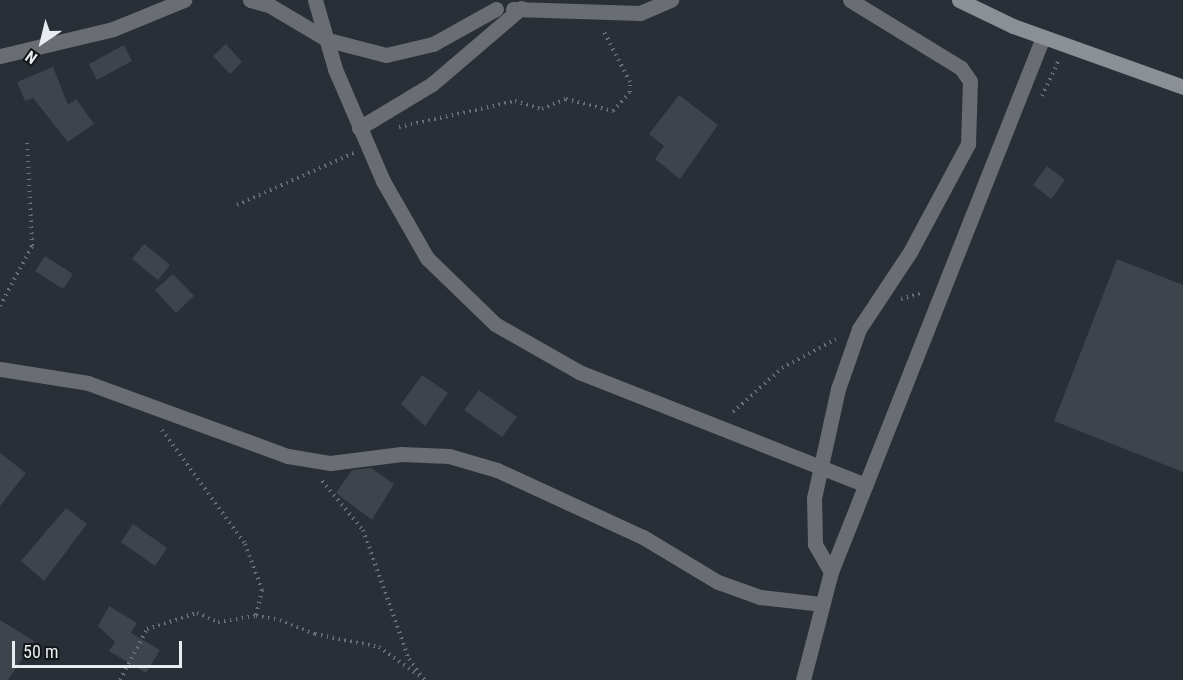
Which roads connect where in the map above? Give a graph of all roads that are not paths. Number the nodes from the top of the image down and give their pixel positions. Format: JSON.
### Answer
{"nodes":[{"id":1,"x":184,"y":0,"type":"edge"},
{"id":2,"x":250,"y":0,"type":"edge"},
{"id":3,"x":315,"y":0,"type":"edge"},
{"id":4,"x":671,"y":0,"type":"edge"},
{"id":5,"x":850,"y":0,"type":"edge"},
{"id":6,"x":959,"y":0,"type":"edge"},
{"id":7,"x":493,"y":4,"type":"edge"},
{"id":8,"x":521,"y":9,"type":"junction"},
{"id":9,"x":1043,"y":37,"type":"junction"},
{"id":10,"x":328,"y":40,"type":"junction"},
{"id":11,"x":0,"y":56,"type":"edge"},
{"id":12,"x":1183,"y":87,"type":"edge"},
{"id":13,"x":359,"y":128,"type":"junction"},
{"id":14,"x":0,"y":369,"type":"edge"},
{"id":15,"x":820,"y":469,"type":"junction"},
{"id":16,"x":866,"y":485,"type":"junction"},
{"id":17,"x":831,"y":572,"type":"junction"},
{"id":18,"x":821,"y":604,"type":"junction"},
{"id":19,"x":803,"y":680,"type":"edge"}],
"edges":[{"from":1,"to":11,"type":"street"},
{"from":2,"to":10,"type":"street"},
{"from":3,"to":10,"type":"street"},
{"from":4,"to":8,"type":"street"},
{"from":5,"to":15,"type":"street"},
{"from":6,"to":9,"type":"street"},
{"from":7,"to":8,"type":"street"},
{"from":7,"to":10,"type":"street"},
{"from":8,"to":13,"type":"street"},
{"from":9,"to":12,"type":"street"},
{"from":9,"to":16,"type":"street"},
{"from":10,"to":13,"type":"street"},
{"from":13,"to":15,"type":"street"},
{"from":14,"to":18,"type":"street"},
{"from":15,"to":16,"type":"street"},
{"from":15,"to":17,"type":"street"},
{"from":16,"to":17,"type":"street"},
{"from":17,"to":18,"type":"street"},
{"from":18,"to":19,"type":"street"}]}
